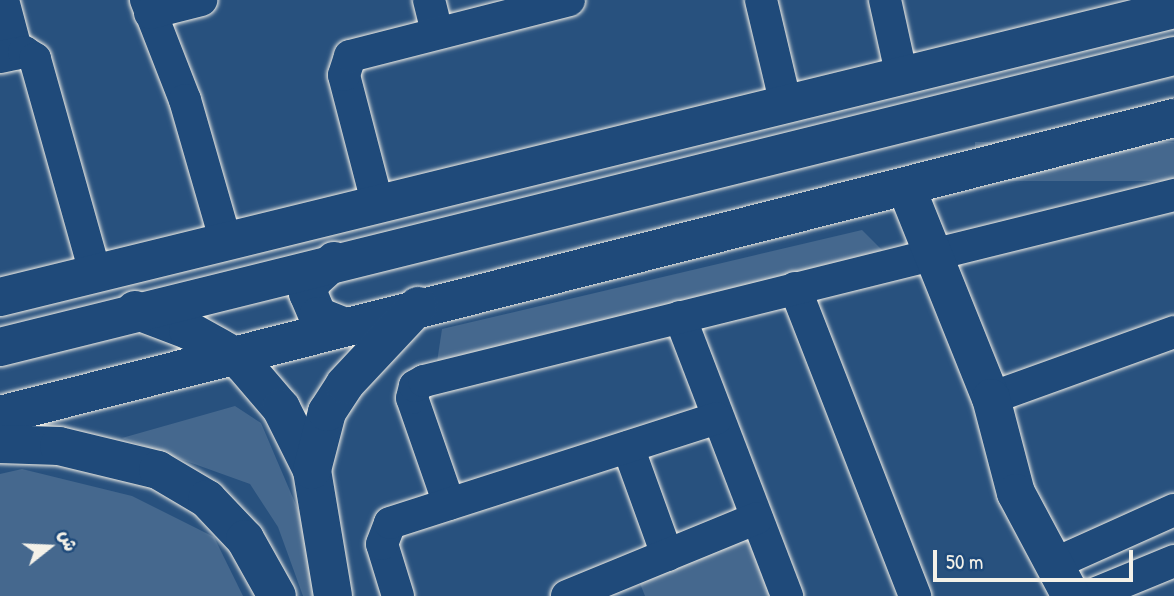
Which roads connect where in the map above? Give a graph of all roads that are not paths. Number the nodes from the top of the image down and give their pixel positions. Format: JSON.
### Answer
{"nodes":[{"id":1,"x":3,"y":0,"type":"edge"},
{"id":2,"x":201,"y":0,"type":"edge"},
{"id":3,"x":429,"y":0,"type":"edge"},
{"id":4,"x":569,"y":0,"type":"edge"},
{"id":5,"x":761,"y":0,"type":"edge"},
{"id":6,"x":885,"y":0,"type":"edge"},
{"id":7,"x":148,"y":7,"type":"edge"},
{"id":8,"x":1174,"y":9,"type":"edge"},
{"id":9,"x":437,"y":32,"type":"junction"},
{"id":10,"x":9,"y":55,"type":"edge"},
{"id":11,"x":1174,"y":56,"type":"edge"},
{"id":12,"x":902,"y":77,"type":"junction"},
{"id":13,"x":786,"y":105,"type":"junction"},
{"id":14,"x":1174,"y":118,"type":"edge"},
{"id":15,"x":906,"y":187,"type":"junction"},
{"id":16,"x":1174,"y":195,"type":"edge"},
{"id":17,"x":377,"y":202,"type":"junction"},
{"id":18,"x":225,"y":239,"type":"junction"},
{"id":19,"x":933,"y":254,"type":"junction"},
{"id":20,"x":334,"y":261,"type":"junction"},
{"id":21,"x":95,"y":272,"type":"junction"},
{"id":22,"x":795,"y":288,"type":"junction"},
{"id":23,"x":0,"y":297,"type":"edge"},
{"id":24,"x":418,"y":306,"type":"junction"},
{"id":25,"x":135,"y":310,"type":"junction"},
{"id":26,"x":680,"y":317,"type":"junction"},
{"id":27,"x":345,"y":327,"type":"junction"},
{"id":28,"x":1174,"y":332,"type":"edge"},
{"id":29,"x":0,"y":347,"type":"edge"},
{"id":30,"x":238,"y":358,"type":"junction"},
{"id":31,"x":993,"y":407,"type":"junction"},
{"id":32,"x":0,"y":415,"type":"edge"},
{"id":33,"x":717,"y":418,"type":"junction"},
{"id":34,"x":0,"y":444,"type":"edge"},
{"id":35,"x":628,"y":447,"type":"junction"},
{"id":36,"x":312,"y":470,"type":"junction"},
{"id":37,"x":449,"y":504,"type":"junction"},
{"id":38,"x":1174,"y":510,"type":"edge"},
{"id":39,"x":757,"y":518,"type":"junction"},
{"id":40,"x":667,"y":555,"type":"junction"},
{"id":41,"x":1174,"y":561,"type":"edge"},
{"id":42,"x":1064,"y":579,"type":"edge"},
{"id":43,"x":635,"y":583,"type":"edge"},
{"id":44,"x":277,"y":596,"type":"edge"},
{"id":45,"x":333,"y":596,"type":"edge"},
{"id":46,"x":398,"y":596,"type":"edge"},
{"id":47,"x":567,"y":596,"type":"edge"},
{"id":48,"x":787,"y":596,"type":"edge"},
{"id":49,"x":915,"y":596,"type":"edge"},
{"id":50,"x":1089,"y":596,"type":"edge"}],
"edges":[{"from":1,"to":10,"type":"street"},
{"from":2,"to":7,"type":"street"},
{"from":3,"to":9,"type":"street"},
{"from":4,"to":9,"type":"street"},
{"from":5,"to":13,"type":"street"},
{"from":6,"to":12,"type":"street"},
{"from":7,"to":18,"type":"street"},
{"from":8,"to":12,"type":"main road"},
{"from":9,"to":17,"type":"street"},
{"from":10,"to":21,"type":"street"},
{"from":11,"to":20,"type":"main road"},
{"from":12,"to":13,"type":"main road"},
{"from":13,"to":17,"type":"main road"},
{"from":14,"to":15,"type":"main road"},
{"from":15,"to":19,"type":"main road"},
{"from":15,"to":24,"type":"main road"},
{"from":16,"to":19,"type":"street"},
{"from":17,"to":18,"type":"main road"},
{"from":18,"to":21,"type":"main road"},
{"from":19,"to":22,"type":"street"},
{"from":19,"to":31,"type":"main road"},
{"from":20,"to":25,"type":"main road"},
{"from":20,"to":27,"type":"main road"},
{"from":21,"to":23,"type":"main road"},
{"from":22,"to":26,"type":"street"},
{"from":22,"to":49,"type":"street"},
{"from":24,"to":27,"type":"main road"},
{"from":24,"to":36,"type":"main road"},
{"from":25,"to":29,"type":"main road"},
{"from":25,"to":30,"type":"main road"},
{"from":26,"to":33,"type":"street"},
{"from":26,"to":37,"type":"street"},
{"from":27,"to":30,"type":"main road"},
{"from":28,"to":31,"type":"street"},
{"from":30,"to":32,"type":"main road"},
{"from":30,"to":36,"type":"main road"},
{"from":31,"to":42,"type":"main road"},
{"from":33,"to":35,"type":"street"},
{"from":33,"to":39,"type":"street"},
{"from":34,"to":44,"type":"main road"},
{"from":35,"to":37,"type":"street"},
{"from":35,"to":40,"type":"street"},
{"from":36,"to":45,"type":"main road"},
{"from":37,"to":46,"type":"street"},
{"from":38,"to":42,"type":"street"},
{"from":39,"to":40,"type":"street"},
{"from":39,"to":48,"type":"street"},
{"from":40,"to":43,"type":"street"},
{"from":41,"to":50,"type":"street"},
{"from":43,"to":47,"type":"street"}]}
